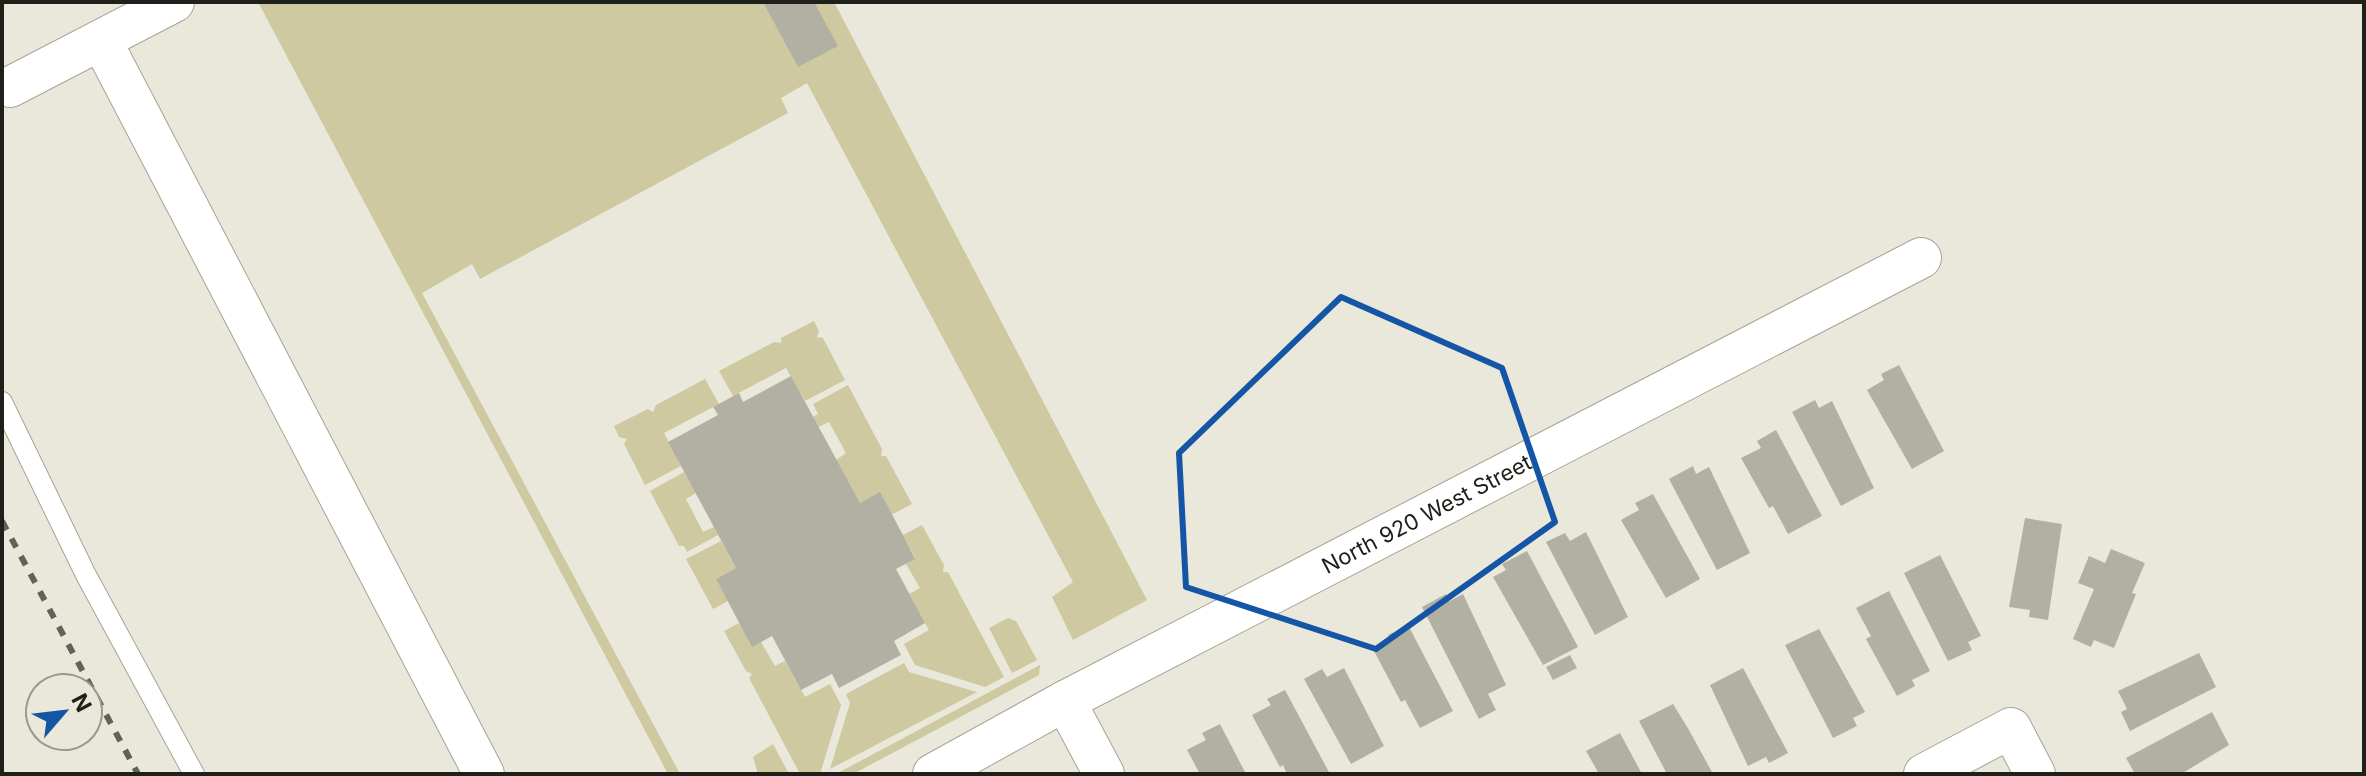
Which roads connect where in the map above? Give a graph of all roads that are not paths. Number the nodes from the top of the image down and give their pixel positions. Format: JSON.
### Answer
{"nodes":[{"id":1,"x":174,"y":2,"type":"edge"},
{"id":2,"x":101,"y":40,"type":"junction"},
{"id":3,"x":10,"y":87,"type":"dead end"},
{"id":4,"x":1921,"y":258,"type":"dead end"},
{"id":5,"x":2,"y":402,"type":"edge"},
{"id":6,"x":1065,"y":701,"type":"junction"},
{"id":7,"x":194,"y":774,"type":"edge"},
{"id":8,"x":484,"y":774,"type":"edge"},
{"id":9,"x":933,"y":774,"type":"edge"},
{"id":10,"x":1104,"y":774,"type":"edge"},
{"id":11,"x":1924,"y":774,"type":"edge"},
{"id":12,"x":2035,"y":774,"type":"edge"}],
"edges":[{"from":1,"to":2,"type":"street"},
{"from":2,"to":3,"type":"street"},
{"from":2,"to":8,"type":"street"},
{"from":4,"to":6,"type":"street","name":"North 920 West Street"},
{"from":5,"to":7,"type":"lane"},
{"from":6,"to":9,"type":"street","name":"North 920 West Street"},
{"from":6,"to":10,"type":"street"},
{"from":11,"to":12,"type":"street"}]}
